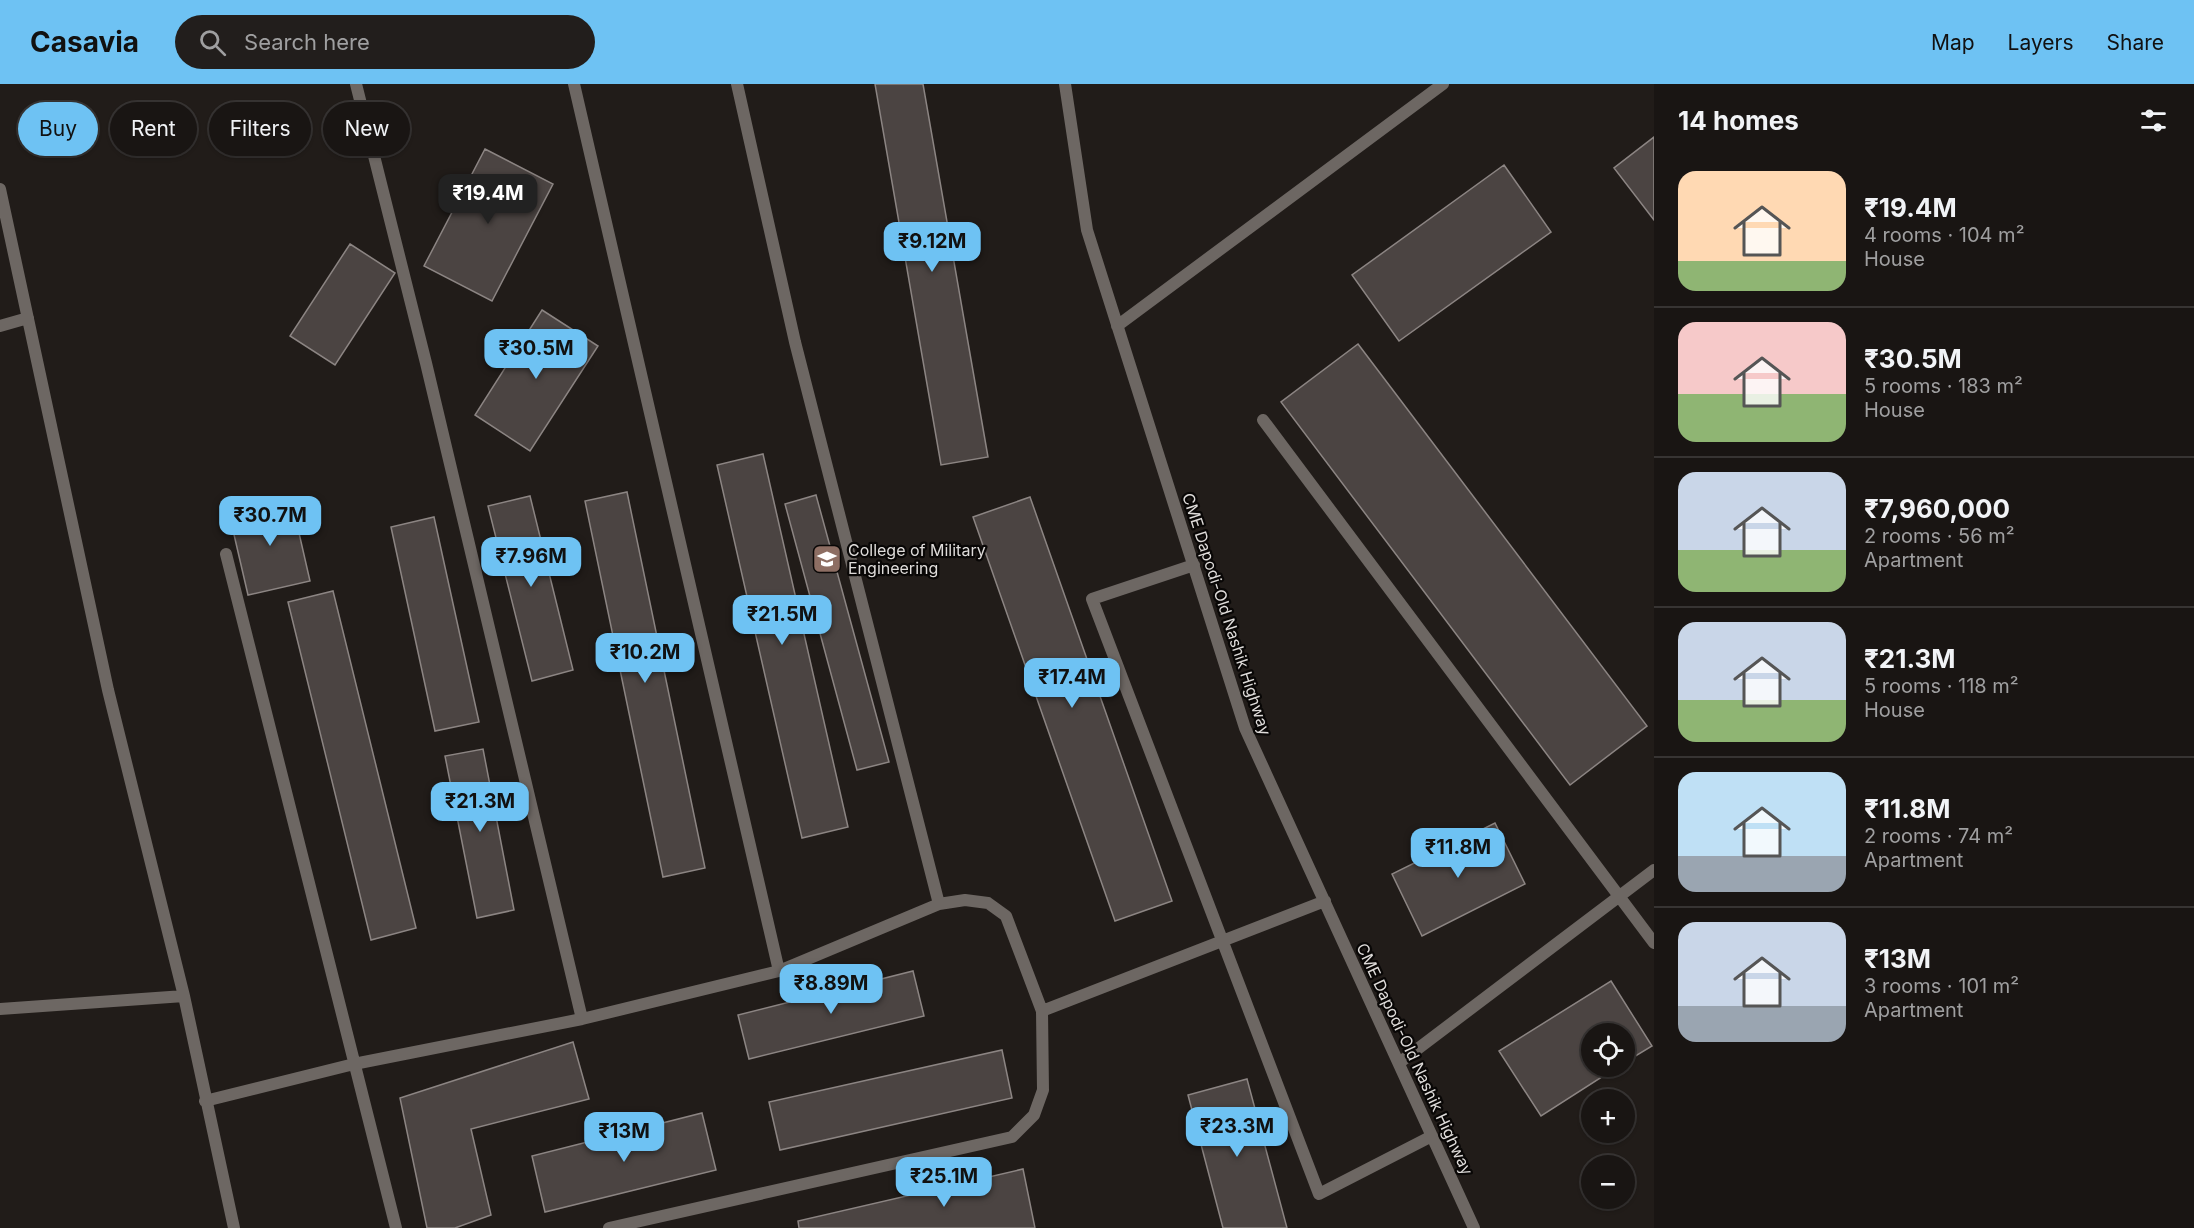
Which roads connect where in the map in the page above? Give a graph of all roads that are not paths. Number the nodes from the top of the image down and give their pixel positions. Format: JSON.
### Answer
{"nodes":[{"id":1,"x":356,"y":84,"type":"edge"},
{"id":2,"x":574,"y":84,"type":"edge"},
{"id":3,"x":737,"y":84,"type":"edge"},
{"id":4,"x":1065,"y":84,"type":"edge"},
{"id":5,"x":1443,"y":84,"type":"edge"},
{"id":6,"x":0,"y":189,"type":"edge"},
{"id":7,"x":28,"y":318,"type":"junction"},
{"id":8,"x":0,"y":326,"type":"edge"},
{"id":9,"x":1118,"y":326,"type":"junction"},
{"id":10,"x":1263,"y":420,"type":"dead end"},
{"id":11,"x":226,"y":554,"type":"dead end"},
{"id":12,"x":1194,"y":565,"type":"junction"},
{"id":13,"x":1654,"y":870,"type":"edge"},
{"id":14,"x":1619,"y":897,"type":"junction"},
{"id":15,"x":1325,"y":901,"type":"junction"},
{"id":16,"x":939,"y":904,"type":"junction"},
{"id":17,"x":1222,"y":941,"type":"junction"},
{"id":18,"x":1654,"y":943,"type":"edge"},
{"id":19,"x":779,"y":971,"type":"junction"},
{"id":20,"x":184,"y":996,"type":"junction"},
{"id":21,"x":0,"y":1009,"type":"edge"},
{"id":22,"x":1042,"y":1011,"type":"junction"},
{"id":23,"x":582,"y":1019,"type":"junction"},
{"id":24,"x":1399,"y":1063,"type":"junction"},
{"id":25,"x":354,"y":1064,"type":"junction"},
{"id":26,"x":205,"y":1101,"type":"junction"},
{"id":27,"x":1432,"y":1136,"type":"junction"},
{"id":28,"x":234,"y":1228,"type":"edge"},
{"id":29,"x":396,"y":1228,"type":"edge"},
{"id":30,"x":609,"y":1228,"type":"edge"},
{"id":31,"x":1474,"y":1228,"type":"edge"}],
"edges":[{"from":1,"to":23,"type":"lane"},
{"from":2,"to":19,"type":"lane"},
{"from":3,"to":16,"type":"lane"},
{"from":4,"to":9,"type":"lane","name":"CME Dapodi-Old Nashik Highway"},
{"from":5,"to":9,"type":"lane"},
{"from":6,"to":7,"type":"lane"},
{"from":7,"to":8,"type":"lane"},
{"from":7,"to":20,"type":"lane"},
{"from":9,"to":12,"type":"lane","name":"CME Dapodi-Old Nashik Highway"},
{"from":10,"to":14,"type":"lane"},
{"from":11,"to":25,"type":"lane"},
{"from":12,"to":15,"type":"lane","name":"CME Dapodi-Old Nashik Highway"},
{"from":12,"to":17,"type":"lane"},
{"from":13,"to":14,"type":"lane"},
{"from":14,"to":18,"type":"lane"},
{"from":14,"to":24,"type":"lane"},
{"from":15,"to":17,"type":"lane"},
{"from":15,"to":24,"type":"lane","name":"CME Dapodi-Old Nashik Highway"},
{"from":16,"to":19,"type":"lane"},
{"from":16,"to":22,"type":"lane"},
{"from":17,"to":22,"type":"lane"},
{"from":17,"to":27,"type":"lane"},
{"from":19,"to":23,"type":"lane"},
{"from":20,"to":21,"type":"lane"},
{"from":20,"to":26,"type":"lane"},
{"from":22,"to":30,"type":"lane"},
{"from":23,"to":25,"type":"lane"},
{"from":24,"to":27,"type":"lane","name":"CME Dapodi-Old Nashik Highway"},
{"from":25,"to":26,"type":"lane"},
{"from":25,"to":29,"type":"lane"},
{"from":26,"to":28,"type":"lane"},
{"from":27,"to":31,"type":"lane","name":"CME Dapodi-Old Nashik Highway"}]}
